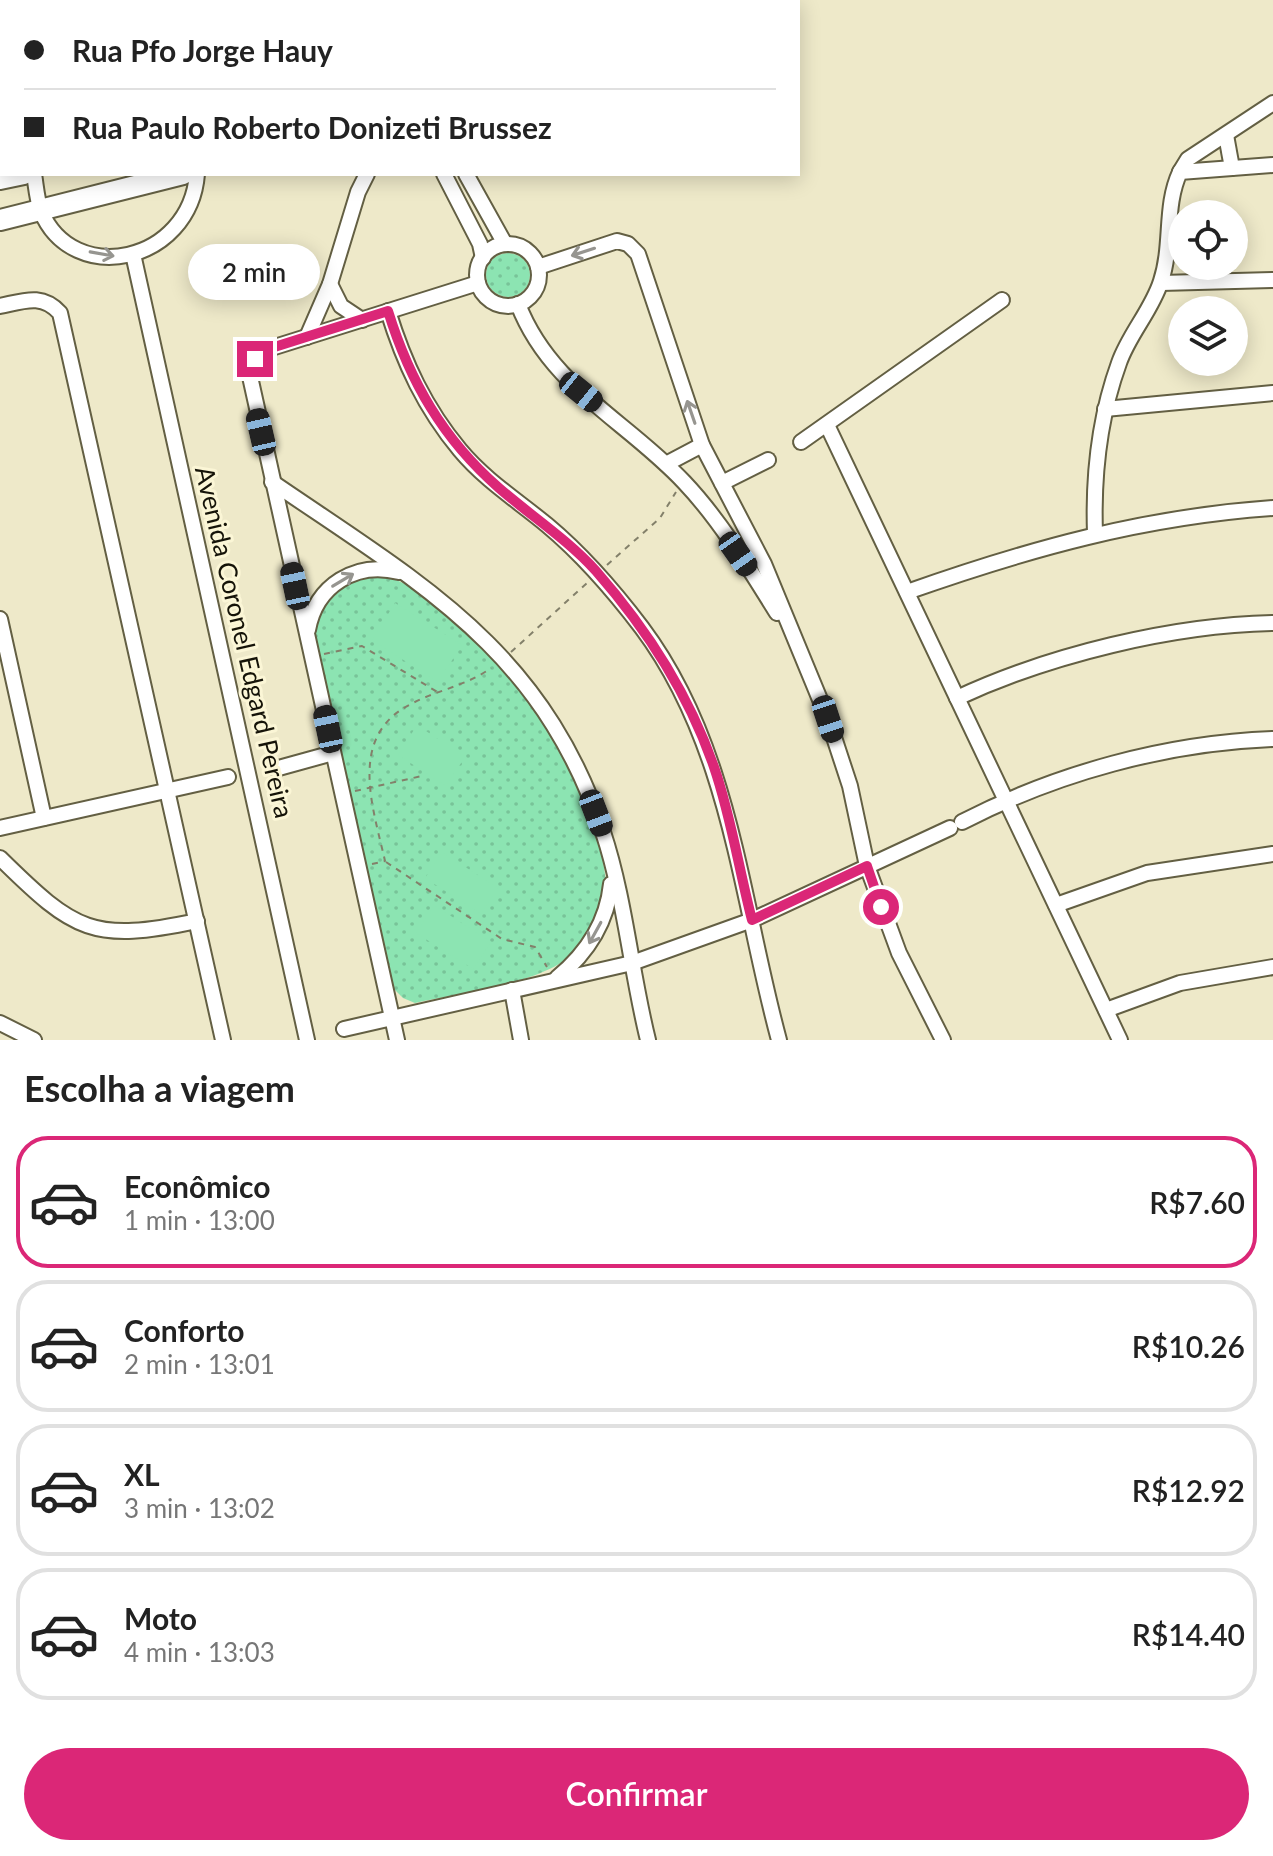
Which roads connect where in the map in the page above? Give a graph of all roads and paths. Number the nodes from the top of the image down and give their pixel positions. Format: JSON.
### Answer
{"nodes":[{"id":1,"x":1273,"y":103,"type":"edge"},
{"id":2,"x":1226,"y":135,"type":"junction"},
{"id":3,"x":1273,"y":165,"type":"edge"},
{"id":4,"x":1232,"y":168,"type":"junction"},
{"id":5,"x":1180,"y":172,"type":"junction"},
{"id":6,"x":34,"y":176,"type":"edge"},
{"id":7,"x":175,"y":176,"type":"edge"},
{"id":8,"x":197,"y":176,"type":"edge"},
{"id":9,"x":356,"y":176,"type":"edge"},
{"id":10,"x":366,"y":176,"type":"edge"},
{"id":11,"x":445,"y":176,"type":"edge"},
{"id":12,"x":467,"y":176,"type":"edge"},
{"id":13,"x":474,"y":190,"type":"junction"},
{"id":14,"x":358,"y":192,"type":"junction"},
{"id":15,"x":457,"y":199,"type":"junction"},
{"id":16,"x":41,"y":211,"type":"junction"},
{"id":17,"x":0,"y":220,"type":"edge"},
{"id":18,"x":491,"y":221,"type":"junction"},
{"id":19,"x":473,"y":230,"type":"junction"},
{"id":20,"x":505,"y":244,"type":"junction"},
{"id":21,"x":133,"y":254,"type":"junction"},
{"id":22,"x":483,"y":258,"type":"junction"},
{"id":23,"x":538,"y":267,"type":"junction"},
{"id":24,"x":1273,"y":280,"type":"edge"},
{"id":25,"x":478,"y":283,"type":"junction"},
{"id":26,"x":1161,"y":283,"type":"junction"},
{"id":27,"x":330,"y":284,"type":"junction"},
{"id":28,"x":1002,"y":300,"type":"dead end"},
{"id":29,"x":518,"y":304,"type":"junction"},
{"id":30,"x":0,"y":306,"type":"edge"},
{"id":31,"x":388,"y":311,"type":"junction"},
{"id":32,"x":362,"y":320,"type":"junction"},
{"id":33,"x":307,"y":337,"type":"junction"},
{"id":34,"x":1273,"y":393,"type":"edge"},
{"id":35,"x":1105,"y":409,"type":"junction"},
{"id":36,"x":828,"y":427,"type":"junction"},
{"id":37,"x":801,"y":442,"type":"dead end"},
{"id":38,"x":702,"y":445,"type":"junction"},
{"id":39,"x":768,"y":460,"type":"dead end"},
{"id":40,"x":666,"y":464,"type":"junction"},
{"id":41,"x":272,"y":482,"type":"junction"},
{"id":42,"x":722,"y":483,"type":"junction"},
{"id":43,"x":704,"y":505,"type":"junction"},
{"id":44,"x":1273,"y":508,"type":"edge"},
{"id":45,"x":1095,"y":533,"type":"junction"},
{"id":46,"x":411,"y":577,"type":"junction"},
{"id":47,"x":907,"y":592,"type":"junction"},
{"id":48,"x":0,"y":619,"type":"edge"},
{"id":49,"x":1273,"y":623,"type":"edge"},
{"id":50,"x":307,"y":638,"type":"junction"},
{"id":51,"x":802,"y":654,"type":"junction"},
{"id":52,"x":311,"y":656,"type":"junction"},
{"id":53,"x":505,"y":657,"type":"junction"},
{"id":54,"x":439,"y":693,"type":"junction"},
{"id":55,"x":957,"y":698,"type":"junction"},
{"id":56,"x":1273,"y":739,"type":"edge"},
{"id":57,"x":333,"y":753,"type":"junction"},
{"id":58,"x":275,"y":769,"type":"dead end"},
{"id":59,"x":422,"y":776,"type":"dead end"},
{"id":60,"x":228,"y":777,"type":"dead end"},
{"id":61,"x":369,"y":788,"type":"junction"},
{"id":62,"x":168,"y":790,"type":"junction"},
{"id":63,"x":341,"y":790,"type":"junction"},
{"id":64,"x":1006,"y":800,"type":"junction"},
{"id":65,"x":44,"y":818,"type":"junction"},
{"id":66,"x":0,"y":828,"type":"edge"},
{"id":67,"x":1273,"y":854,"type":"edge"},
{"id":68,"x":0,"y":858,"type":"edge"},
{"id":69,"x":385,"y":861,"type":"junction"},
{"id":70,"x":361,"y":866,"type":"dead end"},
{"id":71,"x":867,"y":866,"type":"junction"},
{"id":72,"x":612,"y":872,"type":"junction"},
{"id":73,"x":1056,"y":905,"type":"junction"},
{"id":74,"x":752,"y":920,"type":"junction"},
{"id":75,"x":197,"y":921,"type":"junction"},
{"id":76,"x":632,"y":963,"type":"junction"},
{"id":77,"x":1273,"y":967,"type":"edge"},
{"id":78,"x":553,"y":981,"type":"junction"},
{"id":79,"x":512,"y":990,"type":"junction"},
{"id":80,"x":1106,"y":1010,"type":"junction"},
{"id":81,"x":392,"y":1016,"type":"junction"},
{"id":82,"x":0,"y":1023,"type":"edge"},
{"id":83,"x":344,"y":1029,"type":"dead end"},
{"id":84,"x":34,"y":1040,"type":"edge"},
{"id":85,"x":223,"y":1040,"type":"edge"},
{"id":86,"x":307,"y":1040,"type":"edge"},
{"id":87,"x":397,"y":1040,"type":"edge"},
{"id":88,"x":521,"y":1040,"type":"edge"},
{"id":89,"x":648,"y":1040,"type":"edge"},
{"id":90,"x":779,"y":1040,"type":"edge"},
{"id":91,"x":943,"y":1040,"type":"edge"},
{"id":92,"x":1120,"y":1040,"type":"edge"}],
"edges":[{"from":1,"to":2,"type":"street"},
{"from":2,"to":4,"type":"street"},
{"from":2,"to":5,"type":"street"},
{"from":3,"to":4,"type":"street"},
{"from":4,"to":5,"type":"street"},
{"from":5,"to":26,"type":"street"},
{"from":6,"to":16,"type":"street"},
{"from":7,"to":16,"type":"main road"},
{"from":8,"to":21,"type":"street"},
{"from":9,"to":14,"type":"street"},
{"from":10,"to":14,"type":"street"},
{"from":11,"to":15,"type":"street"},
{"from":12,"to":13,"type":"street"},
{"from":13,"to":15,"type":"street"},
{"from":13,"to":18,"type":"street"},
{"from":14,"to":27,"type":"street"},
{"from":15,"to":19,"type":"street"},
{"from":16,"to":17,"type":"main road"},
{"from":16,"to":21,"type":"street","one_way":true},
{"from":18,"to":19,"type":"street"},
{"from":18,"to":20,"type":"street"},
{"from":19,"to":22,"type":"street"},
{"from":20,"to":22,"type":"street"},
{"from":20,"to":23,"type":"street"},
{"from":21,"to":86,"type":"street","name":"Avenida Coronel Edgard Pereira"},
{"from":22,"to":25,"type":"street"},
{"from":23,"to":29,"type":"street"},
{"from":38,"to":23,"type":"street","one_way":true},
{"from":24,"to":26,"type":"street"},
{"from":25,"to":29,"type":"street"},
{"from":25,"to":31,"type":"street"},
{"from":26,"to":35,"type":"street"},
{"from":27,"to":32,"type":"street"},
{"from":27,"to":33,"type":"street"},
{"from":28,"to":36,"type":"street"},
{"from":29,"to":40,"type":"street"},
{"from":30,"to":62,"type":"street"},
{"from":31,"to":32,"type":"street"},
{"from":31,"to":74,"type":"street"},
{"from":32,"to":33,"type":"street"},
{"from":33,"to":41,"type":"street"},
{"from":34,"to":35,"type":"street"},
{"from":35,"to":45,"type":"street"},
{"from":36,"to":37,"type":"street"},
{"from":36,"to":47,"type":"street"},
{"from":38,"to":40,"type":"street"},
{"from":38,"to":42,"type":"street"},
{"from":39,"to":42,"type":"street"},
{"from":40,"to":43,"type":"street"},
{"from":41,"to":46,"type":"street"},
{"from":41,"to":50,"type":"street"},
{"from":42,"to":43,"type":"street"},
{"from":42,"to":51,"type":"street"},
{"from":43,"to":51,"type":"street"},
{"from":44,"to":45,"type":"street"},
{"from":45,"to":47,"type":"street"},
{"from":50,"to":46,"type":"street","one_way":true},
{"from":46,"to":53,"type":"street"},
{"from":47,"to":55,"type":"street"},
{"from":48,"to":65,"type":"street"},
{"from":49,"to":55,"type":"street"},
{"from":50,"to":52,"type":"street"},
{"from":51,"to":71,"type":"street"},
{"from":52,"to":54,"type":"path"},
{"from":52,"to":57,"type":"street"},
{"from":53,"to":54,"type":"path"},
{"from":53,"to":72,"type":"street"},
{"from":54,"to":61,"type":"path"},
{"from":55,"to":64,"type":"street"},
{"from":56,"to":64,"type":"street"},
{"from":57,"to":58,"type":"street"},
{"from":57,"to":63,"type":"street"},
{"from":59,"to":61,"type":"path"},
{"from":60,"to":62,"type":"street"},
{"from":61,"to":63,"type":"path"},
{"from":61,"to":69,"type":"path"},
{"from":62,"to":65,"type":"street"},
{"from":62,"to":75,"type":"street"},
{"from":63,"to":81,"type":"street"},
{"from":64,"to":71,"type":"street"},
{"from":64,"to":73,"type":"street"},
{"from":65,"to":66,"type":"street"},
{"from":67,"to":73,"type":"street"},
{"from":68,"to":75,"type":"street"},
{"from":69,"to":70,"type":"path"},
{"from":69,"to":78,"type":"path"},
{"from":71,"to":74,"type":"street"},
{"from":71,"to":91,"type":"street"},
{"from":72,"to":76,"type":"street"},
{"from":72,"to":78,"type":"street","one_way":true},
{"from":73,"to":80,"type":"street"},
{"from":74,"to":76,"type":"street"},
{"from":74,"to":90,"type":"street"},
{"from":75,"to":85,"type":"street"},
{"from":76,"to":78,"type":"street"},
{"from":76,"to":89,"type":"street"},
{"from":77,"to":80,"type":"street"},
{"from":78,"to":79,"type":"street"},
{"from":79,"to":81,"type":"street"},
{"from":79,"to":88,"type":"street"},
{"from":80,"to":92,"type":"street"},
{"from":81,"to":83,"type":"street"},
{"from":81,"to":87,"type":"street"},
{"from":82,"to":84,"type":"street"}]}
